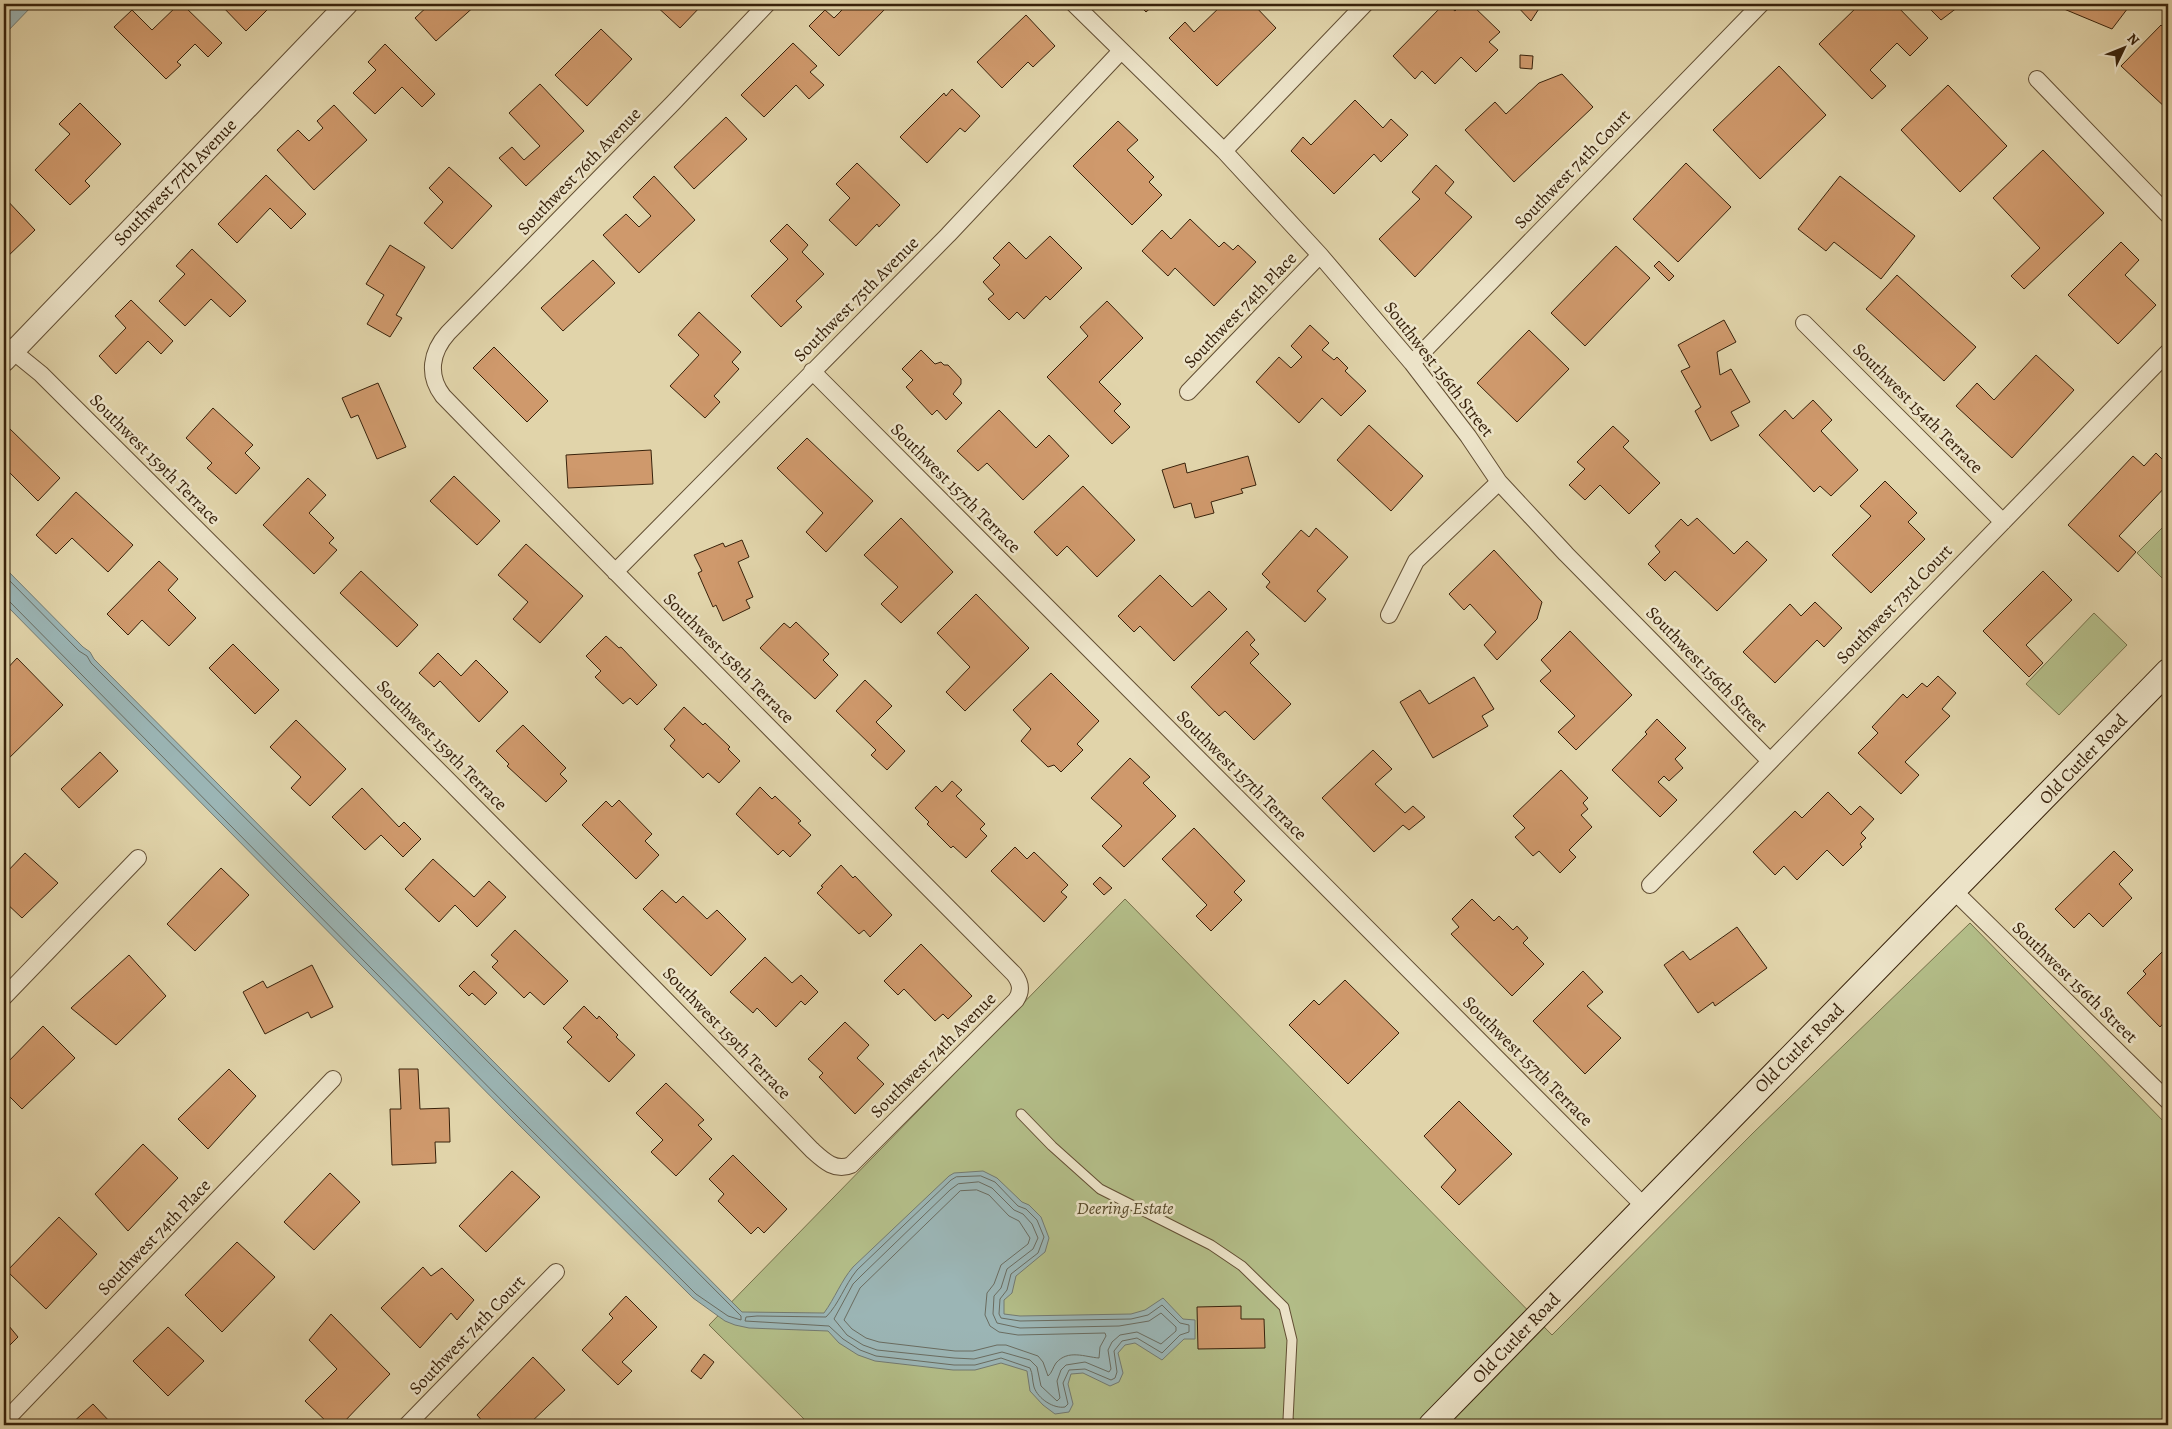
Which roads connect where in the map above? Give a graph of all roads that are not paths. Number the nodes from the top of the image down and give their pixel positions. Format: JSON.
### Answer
{"nodes":[{"id":1,"x":347,"y":4,"type":"edge"},
{"id":2,"x":767,"y":4,"type":"edge"},
{"id":3,"x":1074,"y":4,"type":"edge"},
{"id":4,"x":1365,"y":4,"type":"edge"},
{"id":5,"x":1761,"y":4,"type":"edge"},
{"id":6,"x":1121,"y":50,"type":"junction"},
{"id":7,"x":2037,"y":79,"type":"dead end"},
{"id":8,"x":1224,"y":151,"type":"junction"},
{"id":9,"x":2168,"y":214,"type":"edge"},
{"id":10,"x":1320,"y":255,"type":"junction"},
{"id":11,"x":1804,"y":323,"type":"dead end"},
{"id":12,"x":7,"y":352,"type":"edge"},
{"id":13,"x":2168,"y":352,"type":"edge"},
{"id":14,"x":1412,"y":363,"type":"junction"},
{"id":15,"x":812,"y":371,"type":"junction"},
{"id":16,"x":432,"y":372,"type":"joint"},
{"id":17,"x":1188,"y":392,"type":"dead end"},
{"id":18,"x":1499,"y":482,"type":"junction"},
{"id":19,"x":2003,"y":522,"type":"junction"},
{"id":20,"x":615,"y":572,"type":"junction"},
{"id":21,"x":1389,"y":615,"type":"dead end"},
{"id":22,"x":2168,"y":671,"type":"edge"},
{"id":23,"x":1770,"y":761,"type":"junction"},
{"id":24,"x":138,"y":858,"type":"dead end"},
{"id":25,"x":1650,"y":884,"type":"dead end"},
{"id":26,"x":1954,"y":891,"type":"junction"},
{"id":27,"x":1007,"y":967,"type":"joint"},
{"id":28,"x":4,"y":996,"type":"edge"},
{"id":29,"x":333,"y":1079,"type":"dead end"},
{"id":30,"x":2167,"y":1097,"type":"edge"},
{"id":31,"x":1021,"y":1114,"type":"dead end"},
{"id":32,"x":851,"y":1165,"type":"joint"},
{"id":33,"x":1644,"y":1206,"type":"junction"},
{"id":34,"x":556,"y":1272,"type":"dead end"},
{"id":35,"x":4,"y":1422,"type":"edge"},
{"id":36,"x":407,"y":1425,"type":"edge"},
{"id":37,"x":1292,"y":1425,"type":"edge"},
{"id":38,"x":1431,"y":1425,"type":"edge"}],
"edges":[{"from":1,"to":12,"type":"street","name":"Southwest 77th Avenue"},
{"from":2,"to":16,"type":"street","name":"Southwest 76th Avenue"},
{"from":3,"to":6,"type":"street","name":"Southwest 156th Street"},
{"from":4,"to":8,"type":"street"},
{"from":5,"to":14,"type":"street","name":"Southwest 74th Court"},
{"from":6,"to":8,"type":"street","name":"Southwest 156th Street"},
{"from":6,"to":15,"type":"street","name":"Southwest 75th Avenue"},
{"from":7,"to":9,"type":"street"},
{"from":8,"to":10,"type":"street","name":"Southwest 156th Street"},
{"from":10,"to":14,"type":"street","name":"Southwest 156th Street"},
{"from":10,"to":17,"type":"street","name":"Southwest 74th Place"},
{"from":11,"to":19,"type":"street","name":"Southwest 154th Terrace"},
{"from":12,"to":32,"type":"street","name":"Southwest 159th Terrace"},
{"from":13,"to":19,"type":"street","name":"Southwest 73rd Court"},
{"from":14,"to":18,"type":"street","name":"Southwest 156th Street"},
{"from":15,"to":20,"type":"street","name":"Southwest 75th Avenue"},
{"from":15,"to":33,"type":"street","name":"Southwest 157th Terrace"},
{"from":16,"to":20,"type":"street","name":"Southwest 158th Terrace"},
{"from":18,"to":21,"type":"street"},
{"from":18,"to":23,"type":"street","name":"Southwest 156th Street"},
{"from":19,"to":23,"type":"street","name":"Southwest 73rd Court"},
{"from":20,"to":27,"type":"street","name":"Southwest 158th Terrace"},
{"from":22,"to":26,"type":"main road","name":"Old Cutler Road"},
{"from":23,"to":25,"type":"street","name":"Southwest 73rd Court"},
{"from":24,"to":28,"type":"street"},
{"from":26,"to":30,"type":"street","name":"Southwest 156th Street"},
{"from":26,"to":33,"type":"main road","name":"Old Cutler Road"},
{"from":27,"to":32,"type":"street","name":"Southwest 74th Avenue"},
{"from":29,"to":35,"type":"street","name":"Southwest 74th Place"},
{"from":31,"to":37,"type":"lane"},
{"from":33,"to":38,"type":"main road","name":"Old Cutler Road"},
{"from":34,"to":36,"type":"street","name":"Southwest 74th Court"}]}
